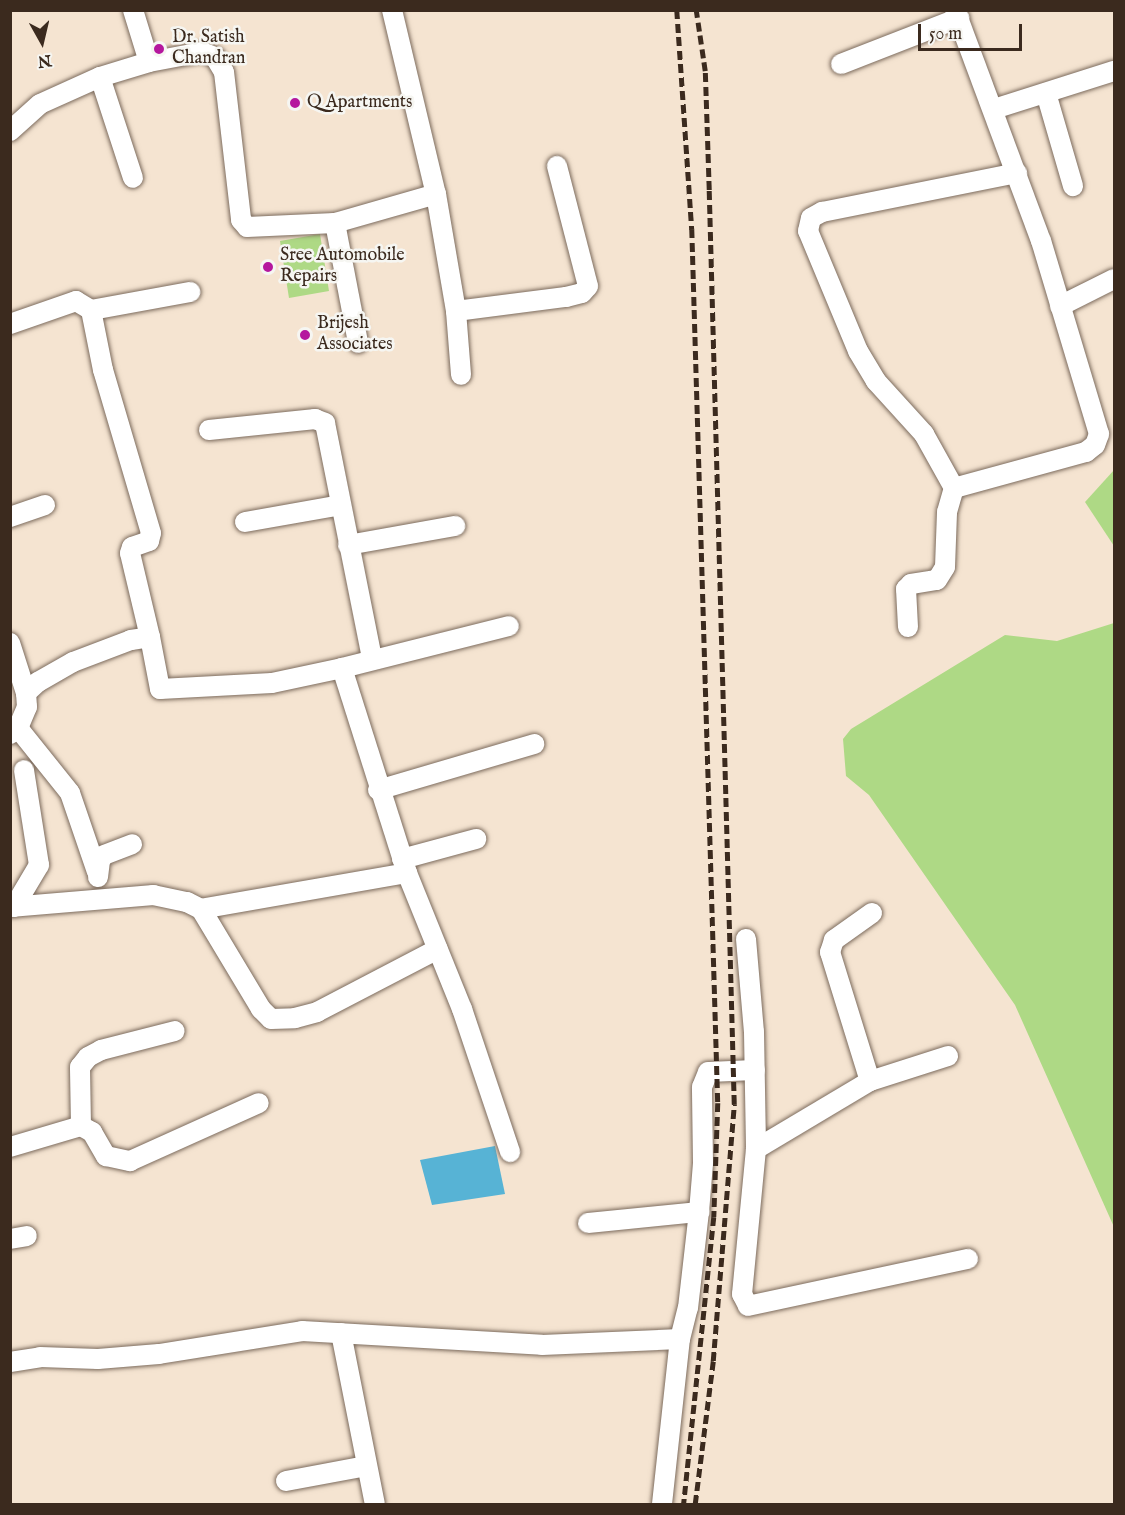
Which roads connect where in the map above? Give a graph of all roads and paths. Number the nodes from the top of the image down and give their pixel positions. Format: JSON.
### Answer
{"nodes":[{"id":1,"x":133,"y":10,"type":"edge"},
{"id":2,"x":392,"y":10,"type":"edge"},
{"id":3,"x":957,"y":14,"type":"edge"},
{"id":4,"x":149,"y":62,"type":"junction"},
{"id":5,"x":841,"y":64,"type":"dead end"},
{"id":6,"x":1114,"y":71,"type":"edge"},
{"id":7,"x":100,"y":77,"type":"junction"},
{"id":8,"x":1046,"y":93,"type":"junction"},
{"id":9,"x":994,"y":109,"type":"junction"},
{"id":10,"x":10,"y":131,"type":"edge"},
{"id":11,"x":557,"y":166,"type":"dead end"},
{"id":12,"x":1017,"y":173,"type":"junction"},
{"id":13,"x":133,"y":178,"type":"dead end"},
{"id":14,"x":1073,"y":186,"type":"dead end"},
{"id":15,"x":436,"y":194,"type":"junction"},
{"id":16,"x":335,"y":223,"type":"junction"},
{"id":17,"x":1114,"y":279,"type":"edge"},
{"id":18,"x":189,"y":292,"type":"dead end"},
{"id":19,"x":1060,"y":306,"type":"junction"},
{"id":20,"x":91,"y":310,"type":"junction"},
{"id":21,"x":456,"y":311,"type":"junction"},
{"id":22,"x":10,"y":324,"type":"edge"},
{"id":23,"x":358,"y":343,"type":"dead end"},
{"id":24,"x":461,"y":375,"type":"dead end"},
{"id":25,"x":209,"y":430,"type":"dead end"},
{"id":26,"x":954,"y":488,"type":"junction"},
{"id":27,"x":45,"y":505,"type":"dead end"},
{"id":28,"x":341,"y":505,"type":"junction"},
{"id":29,"x":10,"y":517,"type":"edge"},
{"id":30,"x":245,"y":522,"type":"dead end"},
{"id":31,"x":455,"y":526,"type":"dead end"},
{"id":32,"x":348,"y":545,"type":"junction"},
{"id":33,"x":509,"y":626,"type":"dead end"},
{"id":34,"x":908,"y":627,"type":"dead end"},
{"id":35,"x":150,"y":637,"type":"junction"},
{"id":36,"x":10,"y":644,"type":"edge"},
{"id":37,"x":372,"y":659,"type":"junction"},
{"id":38,"x":342,"y":668,"type":"junction"},
{"id":39,"x":26,"y":693,"type":"junction"},
{"id":40,"x":14,"y":731,"type":"edge"},
{"id":41,"x":534,"y":744,"type":"dead end"},
{"id":42,"x":24,"y":770,"type":"dead end"},
{"id":43,"x":378,"y":790,"type":"junction"},
{"id":44,"x":476,"y":839,"type":"dead end"},
{"id":45,"x":132,"y":844,"type":"dead end"},
{"id":46,"x":405,"y":866,"type":"junction"},
{"id":47,"x":97,"y":872,"type":"junction"},
{"id":48,"x":101,"y":898,"type":"junction"},
{"id":49,"x":12,"y":907,"type":"edge"},
{"id":50,"x":201,"y":909,"type":"junction"},
{"id":51,"x":872,"y":913,"type":"dead end"},
{"id":52,"x":746,"y":939,"type":"dead end"},
{"id":53,"x":438,"y":949,"type":"junction"},
{"id":54,"x":175,"y":1031,"type":"dead end"},
{"id":55,"x":948,"y":1056,"type":"dead end"},
{"id":56,"x":755,"y":1070,"type":"junction"},
{"id":57,"x":870,"y":1081,"type":"junction"},
{"id":58,"x":259,"y":1103,"type":"dead end"},
{"id":59,"x":81,"y":1126,"type":"junction"},
{"id":60,"x":10,"y":1147,"type":"edge"},
{"id":61,"x":756,"y":1149,"type":"junction"},
{"id":62,"x":510,"y":1152,"type":"dead end"},
{"id":63,"x":699,"y":1212,"type":"junction"},
{"id":64,"x":588,"y":1223,"type":"dead end"},
{"id":65,"x":968,"y":1259,"type":"dead end"},
{"id":66,"x":341,"y":1333,"type":"junction"},
{"id":67,"x":680,"y":1339,"type":"junction"},
{"id":68,"x":10,"y":1362,"type":"edge"},
{"id":69,"x":366,"y":1466,"type":"junction"},
{"id":70,"x":286,"y":1481,"type":"dead end"},
{"id":71,"x":375,"y":1504,"type":"edge"},
{"id":72,"x":662,"y":1504,"type":"edge"}],
"edges":[{"from":1,"to":4,"type":"street"},
{"from":2,"to":15,"type":"street"},
{"from":3,"to":5,"type":"street"},
{"from":3,"to":9,"type":"street"},
{"from":4,"to":7,"type":"street"},
{"from":4,"to":16,"type":"street"},
{"from":6,"to":8,"type":"street"},
{"from":7,"to":10,"type":"street"},
{"from":7,"to":13,"type":"street"},
{"from":8,"to":9,"type":"street"},
{"from":8,"to":14,"type":"street"},
{"from":9,"to":12,"type":"street"},
{"from":11,"to":21,"type":"street"},
{"from":12,"to":19,"type":"street"},
{"from":12,"to":26,"type":"street"},
{"from":15,"to":16,"type":"street"},
{"from":15,"to":21,"type":"street"},
{"from":16,"to":23,"type":"street"},
{"from":17,"to":19,"type":"street"},
{"from":18,"to":20,"type":"street"},
{"from":19,"to":26,"type":"street"},
{"from":20,"to":22,"type":"street"},
{"from":20,"to":35,"type":"street"},
{"from":21,"to":24,"type":"street"},
{"from":25,"to":28,"type":"street"},
{"from":26,"to":34,"type":"street"},
{"from":27,"to":29,"type":"street"},
{"from":28,"to":30,"type":"street"},
{"from":28,"to":32,"type":"street"},
{"from":31,"to":32,"type":"street"},
{"from":32,"to":37,"type":"street"},
{"from":33,"to":37,"type":"street"},
{"from":35,"to":38,"type":"street"},
{"from":35,"to":39,"type":"street"},
{"from":36,"to":39,"type":"street"},
{"from":37,"to":38,"type":"street"},
{"from":38,"to":43,"type":"street"},
{"from":39,"to":40,"type":"street"},
{"from":40,"to":47,"type":"street"},
{"from":41,"to":43,"type":"street"},
{"from":42,"to":49,"type":"street"},
{"from":43,"to":46,"type":"street"},
{"from":44,"to":46,"type":"street"},
{"from":45,"to":47,"type":"street"},
{"from":46,"to":50,"type":"street"},
{"from":46,"to":53,"type":"street"},
{"from":47,"to":48,"type":"street"},
{"from":48,"to":49,"type":"street"},
{"from":48,"to":50,"type":"street"},
{"from":50,"to":53,"type":"street"},
{"from":51,"to":57,"type":"street"},
{"from":52,"to":56,"type":"street"},
{"from":53,"to":62,"type":"street"},
{"from":54,"to":59,"type":"street"},
{"from":55,"to":57,"type":"street"},
{"from":56,"to":61,"type":"street"},
{"from":56,"to":63,"type":"street"},
{"from":57,"to":61,"type":"street"},
{"from":58,"to":59,"type":"street"},
{"from":59,"to":60,"type":"street"},
{"from":61,"to":65,"type":"street"},
{"from":63,"to":64,"type":"street"},
{"from":63,"to":67,"type":"street"},
{"from":66,"to":67,"type":"street"},
{"from":66,"to":68,"type":"street"},
{"from":66,"to":69,"type":"street"},
{"from":67,"to":72,"type":"street"},
{"from":69,"to":70,"type":"street"},
{"from":69,"to":71,"type":"street"}]}
